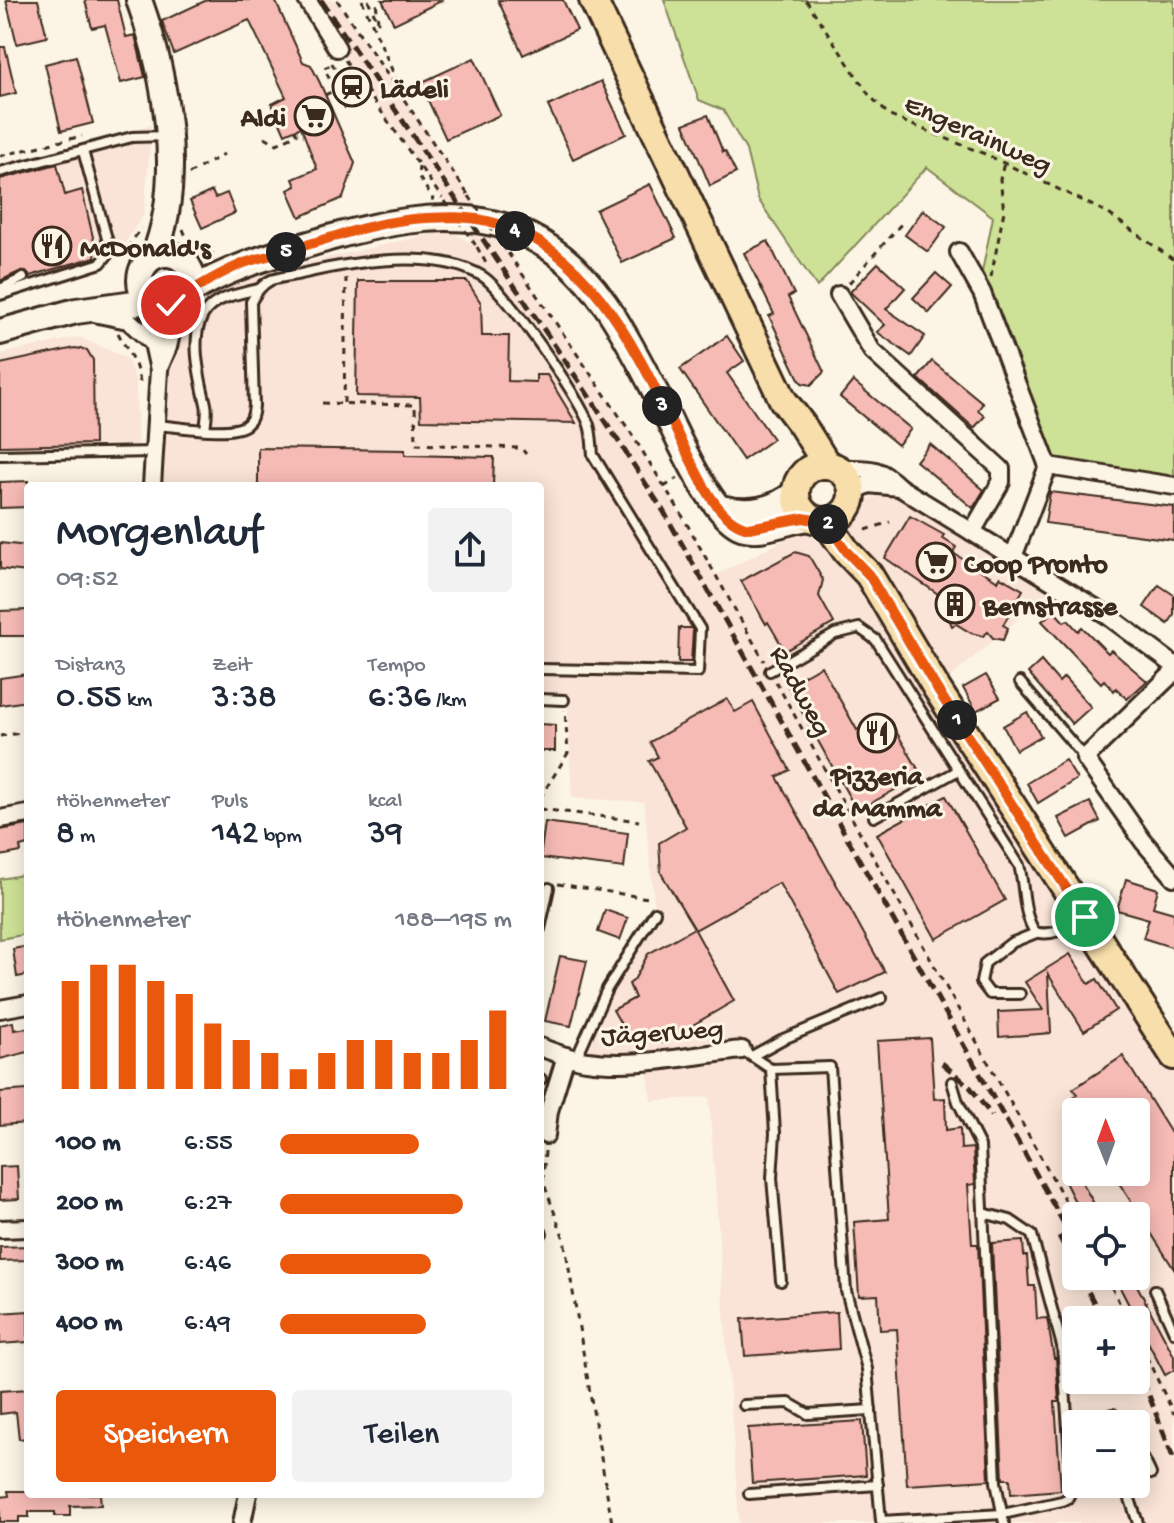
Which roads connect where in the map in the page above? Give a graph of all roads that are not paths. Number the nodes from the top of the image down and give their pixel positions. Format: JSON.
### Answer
{"nodes":[{"id":1,"x":139,"y":0,"type":"edge"},
{"id":2,"x":307,"y":0,"type":"edge"},
{"id":3,"x":593,"y":0,"type":"edge"},
{"id":4,"x":337,"y":48,"type":"road end"},
{"id":5,"x":169,"y":136,"type":"junction"},
{"id":6,"x":83,"y":151,"type":"junction"},
{"id":7,"x":0,"y":172,"type":"edge"},
{"id":8,"x":172,"y":203,"type":"junction"},
{"id":9,"x":959,"y":252,"type":"dead end"},
{"id":10,"x":235,"y":259,"type":"junction"},
{"id":11,"x":183,"y":260,"type":"junction"},
{"id":12,"x":147,"y":265,"type":"junction"},
{"id":13,"x":67,"y":267,"type":"dead end"},
{"id":14,"x":79,"y":271,"type":"junction"},
{"id":15,"x":23,"y":278,"type":"dead end"},
{"id":16,"x":0,"y":289,"type":"edge"},
{"id":17,"x":258,"y":289,"type":"junction"},
{"id":18,"x":0,"y":295,"type":"edge"},
{"id":19,"x":839,"y":295,"type":"road end"},
{"id":20,"x":184,"y":298,"type":"junction"},
{"id":21,"x":150,"y":302,"type":"junction"},
{"id":22,"x":76,"y":311,"type":"junction"},
{"id":23,"x":0,"y":332,"type":"edge"},
{"id":24,"x":153,"y":343,"type":"junction"},
{"id":25,"x":159,"y":370,"type":"junction"},
{"id":26,"x":783,"y":400,"type":"junction"},
{"id":27,"x":156,"y":416,"type":"junction"},
{"id":28,"x":205,"y":429,"type":"junction"},
{"id":29,"x":154,"y":452,"type":"junction"},
{"id":30,"x":0,"y":455,"type":"edge"},
{"id":31,"x":1048,"y":466,"type":"junction"},
{"id":32,"x":152,"y":482,"type":"edge"},
{"id":33,"x":842,"y":483,"type":"junction"},
{"id":34,"x":798,"y":484,"type":"junction"},
{"id":35,"x":1174,"y":486,"type":"edge"},
{"id":36,"x":899,"y":487,"type":"junction"},
{"id":37,"x":720,"y":508,"type":"junction"},
{"id":38,"x":818,"y":520,"type":"junction"},
{"id":39,"x":972,"y":532,"type":"junction"},
{"id":40,"x":1013,"y":557,"type":"junction"},
{"id":41,"x":869,"y":575,"type":"junction"},
{"id":42,"x":1174,"y":665,"type":"edge"},
{"id":43,"x":544,"y":669,"type":"edge"},
{"id":44,"x":770,"y":671,"type":"road end"},
{"id":45,"x":1174,"y":672,"type":"edge"},
{"id":46,"x":1020,"y":682,"type":"dead end"},
{"id":47,"x":544,"y":699,"type":"edge"},
{"id":48,"x":564,"y":700,"type":"road end"},
{"id":49,"x":1085,"y":758,"type":"junction"},
{"id":50,"x":957,"y":771,"type":"junction"},
{"id":51,"x":24,"y":815,"type":"edge"},
{"id":52,"x":874,"y":817,"type":"dead end"},
{"id":53,"x":0,"y":819,"type":"edge"},
{"id":54,"x":1174,"y":877,"type":"edge"},
{"id":55,"x":550,"y":885,"type":"road end"},
{"id":56,"x":544,"y":911,"type":"edge"},
{"id":57,"x":655,"y":912,"type":"road end"},
{"id":58,"x":1085,"y":917,"type":"junction"},
{"id":59,"x":1036,"y":933,"type":"junction"},
{"id":60,"x":1020,"y":994,"type":"dead end"},
{"id":61,"x":882,"y":998,"type":"dead end"},
{"id":62,"x":24,"y":1005,"type":"edge"},
{"id":63,"x":0,"y":1009,"type":"edge"},
{"id":64,"x":544,"y":1048,"type":"edge"},
{"id":65,"x":747,"y":1053,"type":"junction"},
{"id":66,"x":1174,"y":1056,"type":"edge"},
{"id":67,"x":571,"y":1058,"type":"junction"},
{"id":68,"x":771,"y":1069,"type":"junction"},
{"id":69,"x":952,"y":1082,"type":"dead end"},
{"id":70,"x":546,"y":1135,"type":"road end"},
{"id":71,"x":983,"y":1213,"type":"junction"},
{"id":72,"x":24,"y":1228,"type":"edge"},
{"id":73,"x":0,"y":1229,"type":"edge"},
{"id":74,"x":781,"y":1281,"type":"dead end"},
{"id":75,"x":1155,"y":1290,"type":"dead end"},
{"id":76,"x":1174,"y":1332,"type":"edge"},
{"id":77,"x":744,"y":1405,"type":"dead end"},
{"id":78,"x":871,"y":1410,"type":"junction"},
{"id":79,"x":1068,"y":1410,"type":"edge"},
{"id":80,"x":878,"y":1485,"type":"junction"},
{"id":81,"x":749,"y":1494,"type":"dead end"},
{"id":82,"x":247,"y":1498,"type":"edge"},
{"id":83,"x":1065,"y":1498,"type":"edge"},
{"id":84,"x":1130,"y":1498,"type":"edge"},
{"id":85,"x":1004,"y":1518,"type":"edge"},
{"id":86,"x":242,"y":1523,"type":"edge"},
{"id":87,"x":1138,"y":1523,"type":"edge"}],
"edges":[{"from":1,"to":5,"type":"main road"},
{"from":2,"to":4,"type":"street"},
{"from":3,"to":26,"type":"main road"},
{"from":5,"to":6,"type":"lane"},
{"from":5,"to":8,"type":"main road"},
{"from":6,"to":7,"type":"lane"},
{"from":6,"to":14,"type":"lane"},
{"from":8,"to":11,"type":"main road"},
{"from":8,"to":12,"type":"main road"},
{"from":9,"to":31,"type":"street"},
{"from":10,"to":11,"type":"main road"},
{"from":10,"to":20,"type":"main road"},
{"from":10,"to":37,"type":"main road"},
{"from":11,"to":12,"type":"main road"},
{"from":11,"to":20,"type":"main road"},
{"from":12,"to":21,"type":"main road"},
{"from":12,"to":22,"type":"main road"},
{"from":13,"to":14,"type":"lane"},
{"from":14,"to":18,"type":"lane"},
{"from":15,"to":16,"type":"lane"},
{"from":17,"to":28,"type":"lane"},
{"from":17,"to":28,"type":"lane"},
{"from":17,"to":43,"type":"lane"},
{"from":19,"to":39,"type":"street"},
{"from":20,"to":21,"type":"main road"},
{"from":20,"to":25,"type":"street"},
{"from":21,"to":22,"type":"main road"},
{"from":21,"to":24,"type":"street"},
{"from":22,"to":23,"type":"main road"},
{"from":22,"to":24,"type":"street"},
{"from":24,"to":25,"type":"street"},
{"from":25,"to":27,"type":"street"},
{"from":26,"to":33,"type":"main road"},
{"from":26,"to":34,"type":"main road"},
{"from":27,"to":28,"type":"lane"},
{"from":27,"to":29,"type":"street"},
{"from":29,"to":30,"type":"lane"},
{"from":29,"to":32,"type":"street"},
{"from":31,"to":35,"type":"street"},
{"from":31,"to":40,"type":"street"},
{"from":33,"to":34,"type":"main road"},
{"from":33,"to":36,"type":"street"},
{"from":33,"to":36,"type":"street"},
{"from":33,"to":38,"type":"main road"},
{"from":33,"to":41,"type":"main road"},
{"from":34,"to":37,"type":"main road"},
{"from":34,"to":38,"type":"main road"},
{"from":36,"to":39,"type":"street"},
{"from":37,"to":38,"type":"main road"},
{"from":38,"to":41,"type":"main road"},
{"from":39,"to":40,"type":"street"},
{"from":40,"to":42,"type":"street"},
{"from":41,"to":58,"type":"main road"},
{"from":44,"to":50,"type":"lane"},
{"from":45,"to":49,"type":"street"},
{"from":46,"to":49,"type":"lane"},
{"from":47,"to":48,"type":"lane"},
{"from":49,"to":54,"type":"street"},
{"from":50,"to":52,"type":"lane"},
{"from":50,"to":59,"type":"lane"},
{"from":51,"to":53,"type":"street"},
{"from":55,"to":56,"type":"lane"},
{"from":57,"to":67,"type":"lane"},
{"from":58,"to":59,"type":"lane"},
{"from":58,"to":66,"type":"main road"},
{"from":59,"to":60,"type":"lane"},
{"from":61,"to":65,"type":"lane"},
{"from":62,"to":63,"type":"street"},
{"from":64,"to":67,"type":"street","name":"Jägerweg"},
{"from":65,"to":67,"type":"street","name":"Jägerweg"},
{"from":65,"to":68,"type":"lane"},
{"from":67,"to":70,"type":"street"},
{"from":68,"to":74,"type":"lane"},
{"from":68,"to":78,"type":"lane"},
{"from":69,"to":71,"type":"lane"},
{"from":71,"to":79,"type":"lane"},
{"from":71,"to":85,"type":"lane"},
{"from":72,"to":73,"type":"street"},
{"from":75,"to":76,"type":"lane"},
{"from":77,"to":78,"type":"lane"},
{"from":78,"to":80,"type":"lane"},
{"from":80,"to":81,"type":"lane"},
{"from":80,"to":85,"type":"lane"},
{"from":82,"to":86,"type":"street"},
{"from":83,"to":85,"type":"lane"},
{"from":84,"to":87,"type":"lane"}]}
